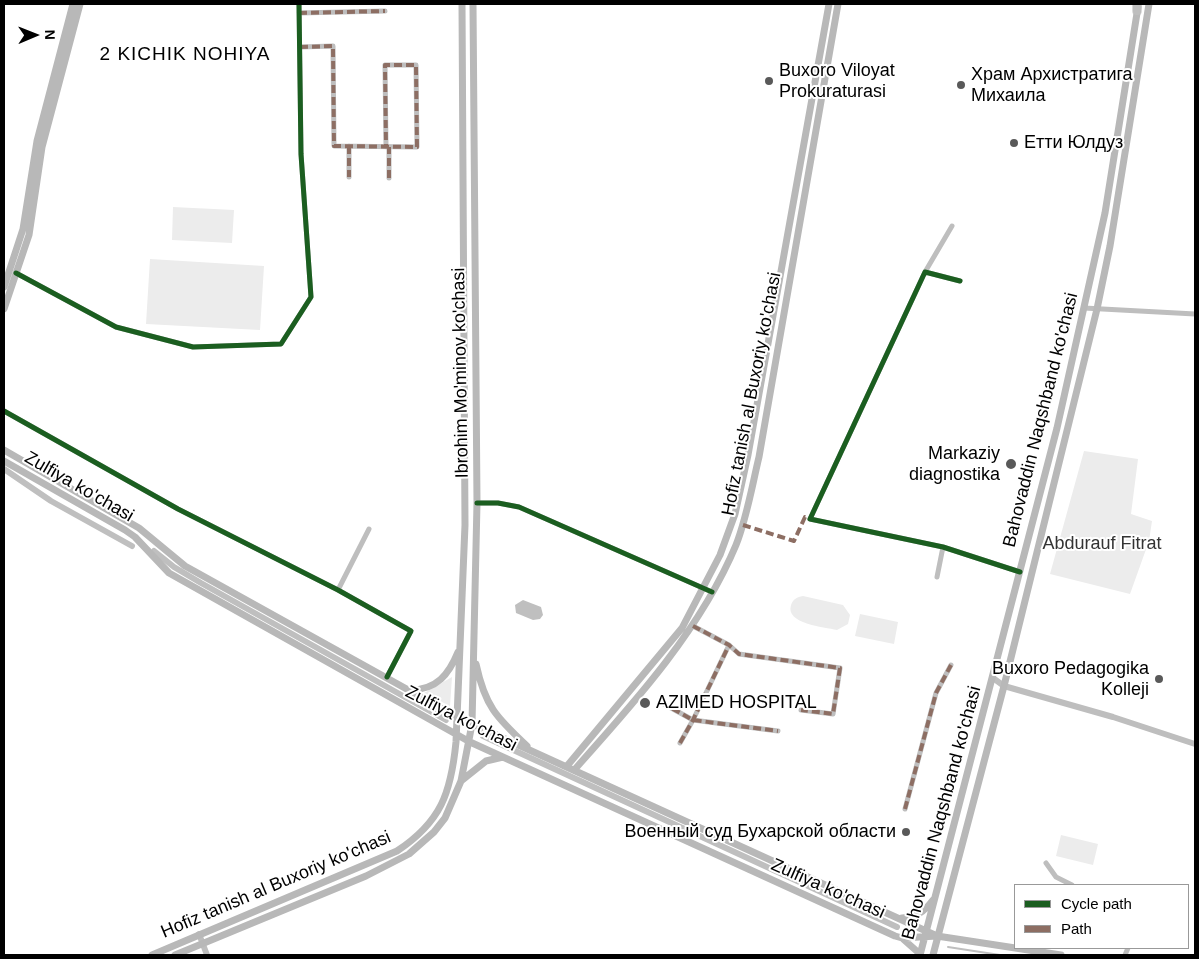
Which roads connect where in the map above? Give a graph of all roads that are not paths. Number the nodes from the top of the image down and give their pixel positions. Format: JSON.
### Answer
{"nodes":[{"id":1,"x":73,"y":4,"type":"edge"},
{"id":2,"x":80,"y":4,"type":"edge"},
{"id":3,"x":300,"y":4,"type":"edge"},
{"id":4,"x":462,"y":4,"type":"edge"},
{"id":5,"x":473,"y":4,"type":"edge"},
{"id":6,"x":829,"y":4,"type":"edge"},
{"id":7,"x":838,"y":4,"type":"edge"},
{"id":8,"x":1149,"y":4,"type":"edge"},
{"id":9,"x":1138,"y":6,"type":"edge"},
{"id":10,"x":385,"y":11,"type":"dead end"},
{"id":11,"x":299,"y":13,"type":"junction"},
{"id":12,"x":300,"y":47,"type":"junction"},
{"id":13,"x":349,"y":146,"type":"junction"},
{"id":14,"x":388,"y":147,"type":"junction"},
{"id":15,"x":798,"y":175,"type":"junction"},
{"id":16,"x":807,"y":176,"type":"junction"},
{"id":17,"x":349,"y":177,"type":"dead end"},
{"id":18,"x":389,"y":178,"type":"dead end"},
{"id":19,"x":952,"y":226,"type":"dead end"},
{"id":20,"x":925,"y":272,"type":"junction"},
{"id":21,"x":16,"y":273,"type":"junction"},
{"id":22,"x":960,"y":281,"type":"dead end"},
{"id":23,"x":4,"y":287,"type":"edge"},
{"id":24,"x":1084,"y":308,"type":"junction"},
{"id":25,"x":4,"y":309,"type":"edge"},
{"id":26,"x":1097,"y":309,"type":"junction"},
{"id":27,"x":1195,"y":314,"type":"edge"},
{"id":28,"x":4,"y":411,"type":"edge"},
{"id":29,"x":4,"y":450,"type":"edge"},
{"id":30,"x":4,"y":461,"type":"edge"},
{"id":31,"x":477,"y":503,"type":"junction"},
{"id":32,"x":465,"y":524,"type":"junction"},
{"id":33,"x":477,"y":525,"type":"junction"},
{"id":34,"x":369,"y":529,"type":"dead end"},
{"id":35,"x":943,"y":547,"type":"junction"},
{"id":36,"x":1020,"y":572,"type":"junction"},
{"id":37,"x":936,"y":577,"type":"dead end"},
{"id":38,"x":703,"y":588,"type":"junction"},
{"id":39,"x":338,"y":590,"type":"junction"},
{"id":40,"x":712,"y":592,"type":"junction"},
{"id":41,"x":688,"y":629,"type":"junction"},
{"id":42,"x":729,"y":645,"type":"junction"},
{"id":43,"x":460,"y":647,"type":"junction"},
{"id":44,"x":473,"y":651,"type":"junction"},
{"id":45,"x":951,"y":665,"type":"dead end"},
{"id":46,"x":387,"y":677,"type":"junction"},
{"id":47,"x":994,"y":678,"type":"junction"},
{"id":48,"x":1004,"y":686,"type":"junction"},
{"id":49,"x":408,"y":690,"type":"junction"},
{"id":50,"x":662,"y":703,"type":"dead end"},
{"id":51,"x":801,"y":710,"type":"dead end"},
{"id":52,"x":457,"y":717,"type":"junction"},
{"id":53,"x":693,"y":720,"type":"junction"},
{"id":54,"x":472,"y":724,"type":"junction"},
{"id":55,"x":778,"y":731,"type":"dead end"},
{"id":56,"x":456,"y":736,"type":"junction"},
{"id":57,"x":470,"y":742,"type":"junction"},
{"id":58,"x":680,"y":743,"type":"dead end"},
{"id":59,"x":1195,"y":744,"type":"edge"},
{"id":60,"x":532,"y":749,"type":"junction"},
{"id":61,"x":503,"y":757,"type":"junction"},
{"id":62,"x":567,"y":766,"type":"junction"},
{"id":63,"x":575,"y":769,"type":"junction"},
{"id":64,"x":461,"y":781,"type":"junction"},
{"id":65,"x":905,"y":809,"type":"dead end"},
{"id":66,"x":1046,"y":863,"type":"dead end"},
{"id":67,"x":1070,"y":884,"type":"edge"},
{"id":68,"x":936,"y":896,"type":"junction"},
{"id":69,"x":902,"y":918,"type":"junction"},
{"id":70,"x":199,"y":934,"type":"junction"},
{"id":71,"x":925,"y":935,"type":"junction"},
{"id":72,"x":937,"y":936,"type":"junction"},
{"id":73,"x":902,"y":938,"type":"junction"},
{"id":74,"x":202,"y":943,"type":"junction"},
{"id":75,"x":1014,"y":948,"type":"edge"},
{"id":76,"x":1022,"y":949,"type":"edge"},
{"id":77,"x":152,"y":955,"type":"edge"},
{"id":78,"x":174,"y":955,"type":"edge"},
{"id":79,"x":207,"y":955,"type":"edge"},
{"id":80,"x":920,"y":955,"type":"edge"},
{"id":81,"x":933,"y":955,"type":"edge"},
{"id":82,"x":1061,"y":955,"type":"edge"}],
"edges":[{"from":1,"to":23,"type":"main road"},
{"from":2,"to":21,"type":"main road"},
{"from":3,"to":11,"type":"street"},
{"from":4,"to":32,"type":"main road","name":"Ibrohim Mo'minov ko'chasi"},
{"from":5,"to":31,"type":"main road","name":"Ibrohim Mo'minov ko'chasi"},
{"from":6,"to":15,"type":"main road","name":"Hofiz tanish al Buxoriy ko'chasi"},
{"from":7,"to":16,"type":"main road","name":"Hofiz tanish al Buxoriy ko'chasi"},
{"from":8,"to":26,"type":"main road","name":"Bahovaddin Naqshband ko'chasi"},
{"from":9,"to":24,"type":"main road","name":"Bahovaddin Naqshband ko'chasi"},
{"from":10,"to":11,"type":"street"},
{"from":11,"to":12,"type":"street"},
{"from":12,"to":13,"type":"street"},
{"from":12,"to":21,"type":"street"},
{"from":13,"to":14,"type":"street"},
{"from":13,"to":17,"type":"street"},
{"from":14,"to":14,"type":"street"},
{"from":14,"to":18,"type":"street"},
{"from":15,"to":16,"type":"main road"},
{"from":15,"to":38,"type":"main road","name":"Hofiz tanish al Buxoriy ko'chasi"},
{"from":16,"to":40,"type":"main road","name":"Hofiz tanish al Buxoriy ko'chasi"},
{"from":19,"to":20,"type":"street"},
{"from":20,"to":22,"type":"street"},
{"from":20,"to":35,"type":"street"},
{"from":21,"to":25,"type":"main road"},
{"from":24,"to":26,"type":"street"},
{"from":24,"to":36,"type":"main road","name":"Bahovaddin Naqshband ko'chasi"},
{"from":26,"to":27,"type":"street"},
{"from":26,"to":48,"type":"main road","name":"Bahovaddin Naqshband ko'chasi"},
{"from":28,"to":39,"type":"street"},
{"from":29,"to":46,"type":"main road","name":"Zulfiya ko'chasi"},
{"from":30,"to":56,"type":"main road","name":"Zulfiya ko'chasi"},
{"from":31,"to":33,"type":"main road","name":"Ibrohim Mo'minov ko'chasi"},
{"from":31,"to":38,"type":"street"},
{"from":32,"to":33,"type":"main road"},
{"from":32,"to":43,"type":"main road","name":"Ibrohim Mo'minov ko'chasi"},
{"from":33,"to":44,"type":"main road","name":"Ibrohim Mo'minov ko'chasi"},
{"from":34,"to":39,"type":"street"},
{"from":35,"to":36,"type":"street"},
{"from":35,"to":37,"type":"street"},
{"from":36,"to":47,"type":"main road","name":"Bahovaddin Naqshband ko'chasi"},
{"from":38,"to":40,"type":"street"},
{"from":38,"to":41,"type":"main road","name":"Hofiz tanish al Buxoriy ko'chasi"},
{"from":39,"to":46,"type":"street"},
{"from":40,"to":41,"type":"main road","name":"Hofiz tanish al Buxoriy ko'chasi"},
{"from":41,"to":42,"type":"street"},
{"from":41,"to":62,"type":"main road"},
{"from":41,"to":63,"type":"main road","name":"Hofiz tanish al Buxoriy ko'chasi"},
{"from":42,"to":51,"type":"street"},
{"from":42,"to":53,"type":"street"},
{"from":43,"to":49,"type":"main road"},
{"from":43,"to":52,"type":"main road","name":"Ibrohim Mo'minov ko'chasi"},
{"from":44,"to":54,"type":"main road","name":"Ibrohim Mo'minov ko'chasi"},
{"from":44,"to":60,"type":"main road"},
{"from":45,"to":65,"type":"street"},
{"from":46,"to":49,"type":"main road","name":"Zulfiya ko'chasi"},
{"from":47,"to":48,"type":"street"},
{"from":47,"to":68,"type":"main road","name":"Bahovaddin Naqshband ko'chasi"},
{"from":48,"to":59,"type":"street"},
{"from":48,"to":72,"type":"main road","name":"Bahovaddin Naqshband ko'chasi"},
{"from":49,"to":52,"type":"main road","name":"Zulfiya ko'chasi"},
{"from":50,"to":53,"type":"street"},
{"from":52,"to":54,"type":"main road","name":"Zulfiya ko'chasi"},
{"from":52,"to":56,"type":"main road","name":"Ibrohim Mo'minov ko'chasi"},
{"from":53,"to":55,"type":"street"},
{"from":53,"to":58,"type":"street"},
{"from":54,"to":57,"type":"main road","name":"Ibrohim Mo'minov ko'chasi"},
{"from":54,"to":60,"type":"main road","name":"Zulfiya ko'chasi"},
{"from":56,"to":57,"type":"main road","name":"Zulfiya ko'chasi"},
{"from":56,"to":70,"type":"main road","name":"Hofiz tanish al Buxoriy ko'chasi"},
{"from":57,"to":61,"type":"main road","name":"Zulfiya ko'chasi"},
{"from":57,"to":64,"type":"main road","name":"Hofiz tanish al Buxoriy ko'chasi"},
{"from":60,"to":62,"type":"main road","name":"Zulfiya ko'chasi"},
{"from":61,"to":64,"type":"main road"},
{"from":61,"to":73,"type":"main road","name":"Zulfiya ko'chasi"},
{"from":62,"to":63,"type":"main road","name":"Zulfiya ko'chasi"},
{"from":63,"to":69,"type":"main road","name":"Zulfiya ko'chasi"},
{"from":64,"to":74,"type":"main road","name":"Hofiz tanish al Buxoriy ko'chasi"},
{"from":66,"to":67,"type":"street"},
{"from":68,"to":69,"type":"main road"},
{"from":68,"to":71,"type":"main road","name":"Bahovaddin Naqshband ko'chasi"},
{"from":69,"to":71,"type":"main road","name":"Zulfiya ko'chasi"},
{"from":70,"to":74,"type":"street"},
{"from":70,"to":77,"type":"main road","name":"Hofiz tanish al Buxoriy ko'chasi"},
{"from":71,"to":72,"type":"main road"},
{"from":71,"to":73,"type":"main road","name":"Zulfiya ko'chasi"},
{"from":71,"to":80,"type":"main road","name":"Bahovaddin Naqshband ko'chasi"},
{"from":72,"to":75,"type":"main road"},
{"from":72,"to":81,"type":"main road","name":"Bahovaddin Naqshband ko'chasi"},
{"from":73,"to":80,"type":"main road"},
{"from":74,"to":78,"type":"main road","name":"Hofiz tanish al Buxoriy ko'chasi"},
{"from":74,"to":79,"type":"street"},
{"from":76,"to":82,"type":"main road"}]}
